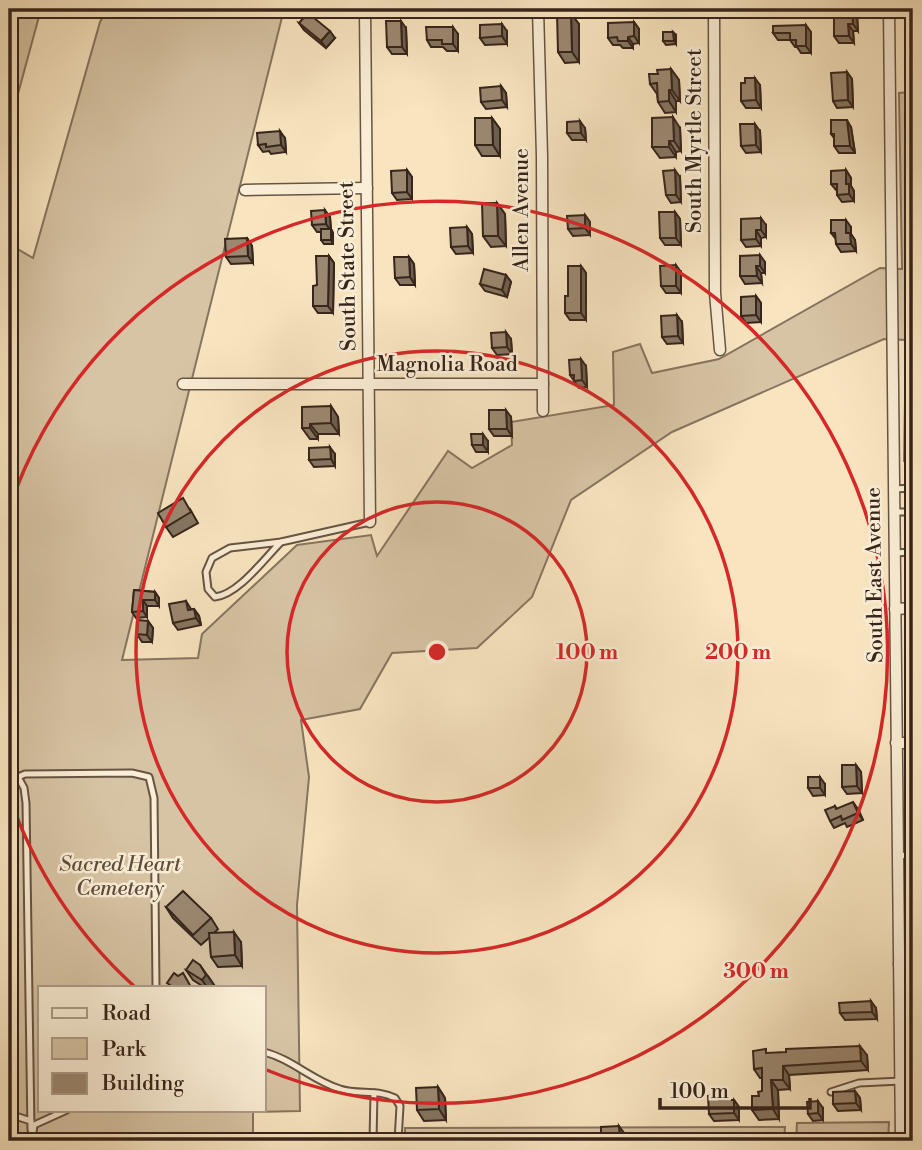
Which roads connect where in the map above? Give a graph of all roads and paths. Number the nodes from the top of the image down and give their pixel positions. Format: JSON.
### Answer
{"nodes":[{"id":1,"x":365,"y":9,"type":"edge"},
{"id":2,"x":538,"y":9,"type":"edge"},
{"id":3,"x":714,"y":9,"type":"edge"},
{"id":4,"x":889,"y":9,"type":"edge"},
{"id":5,"x":366,"y":188,"type":"junction"},
{"id":6,"x":245,"y":190,"type":"dead end"},
{"id":7,"x":720,"y":350,"type":"dead end"},
{"id":8,"x":183,"y":384,"type":"dead end"},
{"id":9,"x":543,"y":384,"type":"junction"},
{"id":10,"x":369,"y":385,"type":"junction"},
{"id":11,"x":543,"y":411,"type":"dead end"},
{"id":12,"x":913,"y":488,"type":"edge"},
{"id":13,"x":894,"y":489,"type":"junction"},
{"id":14,"x":894,"y":512,"type":"junction"},
{"id":15,"x":913,"y":512,"type":"edge"},
{"id":16,"x":370,"y":522,"type":"joint"},
{"id":17,"x":281,"y":542,"type":"junction"},
{"id":18,"x":913,"y":552,"type":"edge"},
{"id":19,"x":894,"y":553,"type":"junction"},
{"id":20,"x":913,"y":608,"type":"edge"},
{"id":21,"x":895,"y":609,"type":"junction"},
{"id":22,"x":896,"y":743,"type":"junction"},
{"id":23,"x":913,"y":743,"type":"edge"},
{"id":24,"x":9,"y":775,"type":"edge"},
{"id":25,"x":18,"y":778,"type":"junction"},
{"id":26,"x":897,"y":853,"type":"junction"},
{"id":27,"x":913,"y":859,"type":"edge"},
{"id":28,"x":899,"y":964,"type":"junction"},
{"id":29,"x":913,"y":964,"type":"edge"},
{"id":30,"x":156,"y":986,"type":"edge"},
{"id":31,"x":266,"y":1053,"type":"edge"},
{"id":32,"x":901,"y":1080,"type":"junction"},
{"id":33,"x":831,"y":1092,"type":"edge"},
{"id":34,"x":374,"y":1093,"type":"junction"},
{"id":35,"x":62,"y":1112,"type":"edge"},
{"id":36,"x":9,"y":1114,"type":"edge"},
{"id":37,"x":31,"y":1121,"type":"junction"},
{"id":38,"x":31,"y":1130,"type":"junction"},
{"id":39,"x":32,"y":1141,"type":"edge"},
{"id":40,"x":373,"y":1141,"type":"edge"},
{"id":41,"x":398,"y":1141,"type":"edge"},
{"id":42,"x":901,"y":1141,"type":"edge"}],
"edges":[{"from":1,"to":5,"type":"street","name":"South State Street"},
{"from":2,"to":9,"type":"street","name":"Allen Avenue"},
{"from":3,"to":7,"type":"street","name":"South Myrtle Street"},
{"from":4,"to":13,"type":"street","name":"South East Avenue"},
{"from":5,"to":6,"type":"street"},
{"from":5,"to":10,"type":"street","name":"South State Street"},
{"from":8,"to":10,"type":"street","name":"Magnolia Road"},
{"from":9,"to":10,"type":"street","name":"Magnolia Road"},
{"from":9,"to":11,"type":"street","name":"Allen Avenue"},
{"from":10,"to":16,"type":"street","name":"South State Street"},
{"from":12,"to":13,"type":"lane"},
{"from":13,"to":14,"type":"street","name":"South East Avenue"},
{"from":14,"to":15,"type":"lane"},
{"from":14,"to":19,"type":"street","name":"South East Avenue"},
{"from":16,"to":17,"type":"lane"},
{"from":17,"to":17,"type":"lane"},
{"from":18,"to":19,"type":"lane"},
{"from":19,"to":21,"type":"street","name":"South East Avenue"},
{"from":20,"to":21,"type":"street"},
{"from":21,"to":22,"type":"street","name":"South East Avenue"},
{"from":22,"to":23,"type":"street"},
{"from":22,"to":26,"type":"street","name":"South East Avenue"},
{"from":24,"to":25,"type":"lane"},
{"from":25,"to":30,"type":"lane"},
{"from":25,"to":37,"type":"lane"},
{"from":26,"to":27,"type":"lane"},
{"from":26,"to":28,"type":"street","name":"South East Avenue"},
{"from":28,"to":29,"type":"street"},
{"from":28,"to":32,"type":"street","name":"South East Avenue"},
{"from":31,"to":34,"type":"lane"},
{"from":32,"to":33,"type":"lane"},
{"from":32,"to":42,"type":"street","name":"South East Avenue"},
{"from":34,"to":40,"type":"lane"},
{"from":34,"to":41,"type":"lane"},
{"from":35,"to":38,"type":"lane"},
{"from":36,"to":37,"type":"lane"},
{"from":37,"to":38,"type":"lane"},
{"from":38,"to":39,"type":"lane"}]}
